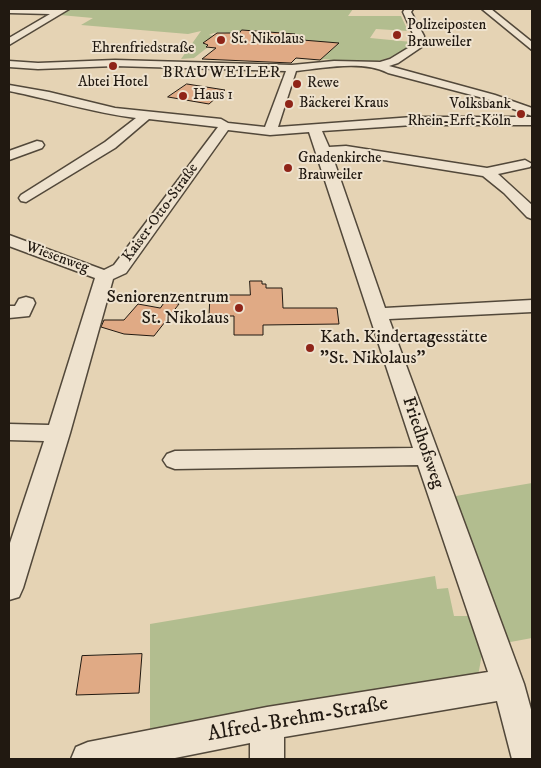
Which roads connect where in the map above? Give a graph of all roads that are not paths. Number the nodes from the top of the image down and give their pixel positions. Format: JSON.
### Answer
{"nodes":[{"id":1,"x":409,"y":9,"type":"edge"},
{"id":2,"x":486,"y":9,"type":"edge"},
{"id":3,"x":62,"y":11,"type":"edge"},
{"id":4,"x":9,"y":14,"type":"edge"},
{"id":5,"x":44,"y":20,"type":"junction"},
{"id":6,"x":16,"y":28,"type":"dead end"},
{"id":7,"x":31,"y":29,"type":"junction"},
{"id":8,"x":518,"y":36,"type":"junction"},
{"id":9,"x":532,"y":36,"type":"edge"},
{"id":10,"x":9,"y":42,"type":"edge"},
{"id":11,"x":532,"y":47,"type":"edge"},
{"id":12,"x":9,"y":64,"type":"edge"},
{"id":13,"x":25,"y":65,"type":"junction"},
{"id":14,"x":380,"y":65,"type":"junction"},
{"id":15,"x":292,"y":68,"type":"junction"},
{"id":16,"x":9,"y":76,"type":"edge"},
{"id":17,"x":9,"y":88,"type":"edge"},
{"id":18,"x":532,"y":112,"type":"edge"},
{"id":19,"x":144,"y":117,"type":"junction"},
{"id":20,"x":532,"y":121,"type":"edge"},
{"id":21,"x":225,"y":126,"type":"junction"},
{"id":22,"x":314,"y":128,"type":"junction"},
{"id":23,"x":270,"y":131,"type":"junction"},
{"id":24,"x":37,"y":145,"type":"dead end"},
{"id":25,"x":324,"y":151,"type":"junction"},
{"id":26,"x":9,"y":156,"type":"edge"},
{"id":27,"x":525,"y":164,"type":"dead end"},
{"id":28,"x":487,"y":172,"type":"junction"},
{"id":29,"x":26,"y":198,"type":"dead end"},
{"id":30,"x":532,"y":214,"type":"edge"},
{"id":31,"x":9,"y":240,"type":"edge"},
{"id":32,"x":105,"y":276,"type":"junction"},
{"id":33,"x":26,"y":303,"type":"dead end"},
{"id":34,"x":532,"y":306,"type":"edge"},
{"id":35,"x":9,"y":312,"type":"edge"},
{"id":36,"x":377,"y":314,"type":"junction"},
{"id":37,"x":9,"y":432,"type":"edge"},
{"id":38,"x":59,"y":433,"type":"junction"},
{"id":39,"x":426,"y":456,"type":"junction"},
{"id":40,"x":175,"y":460,"type":"dead end"},
{"id":41,"x":9,"y":588,"type":"edge"},
{"id":42,"x":508,"y":684,"type":"junction"},
{"id":43,"x":267,"y":724,"type":"junction"},
{"id":44,"x":88,"y":759,"type":"edge"},
{"id":45,"x":267,"y":759,"type":"edge"},
{"id":46,"x":529,"y":759,"type":"edge"}],
"edges":[{"from":1,"to":14,"type":"street"},
{"from":2,"to":8,"type":"street"},
{"from":3,"to":4,"type":"street"},
{"from":3,"to":5,"type":"street"},
{"from":4,"to":5,"type":"street"},
{"from":5,"to":7,"type":"street"},
{"from":6,"to":7,"type":"street"},
{"from":7,"to":10,"type":"street"},
{"from":8,"to":9,"type":"street"},
{"from":8,"to":11,"type":"street"},
{"from":12,"to":13,"type":"street","name":"Ehrenfriedstraße"},
{"from":13,"to":15,"type":"street","name":"Ehrenfriedstraße"},
{"from":13,"to":16,"type":"street"},
{"from":14,"to":15,"type":"street","name":"Ehrenfriedstraße"},
{"from":14,"to":18,"type":"street"},
{"from":15,"to":23,"type":"street"},
{"from":17,"to":19,"type":"street"},
{"from":19,"to":21,"type":"street"},
{"from":19,"to":29,"type":"street"},
{"from":20,"to":22,"type":"street"},
{"from":21,"to":23,"type":"street"},
{"from":21,"to":32,"type":"street","name":"Kaiser-Otto-Straße"},
{"from":22,"to":23,"type":"street"},
{"from":22,"to":25,"type":"street","name":"Friedhofsweg"},
{"from":24,"to":26,"type":"street"},
{"from":25,"to":28,"type":"street"},
{"from":25,"to":36,"type":"street","name":"Friedhofsweg"},
{"from":27,"to":28,"type":"street"},
{"from":28,"to":30,"type":"street"},
{"from":31,"to":32,"type":"street","name":"Wiesenweg"},
{"from":32,"to":38,"type":"street","name":"Kaiser-Otto-Straße"},
{"from":33,"to":35,"type":"street"},
{"from":34,"to":36,"type":"street"},
{"from":36,"to":39,"type":"street","name":"Friedhofsweg"},
{"from":37,"to":38,"type":"street"},
{"from":38,"to":41,"type":"street","name":"Kaiser-Otto-Straße"},
{"from":39,"to":40,"type":"street"},
{"from":39,"to":42,"type":"street","name":"Friedhofsweg"},
{"from":42,"to":43,"type":"street","name":"Alfred-Brehm-Straße"},
{"from":42,"to":46,"type":"street","name":"Friedhofsweg"},
{"from":43,"to":44,"type":"street","name":"Alfred-Brehm-Straße"},
{"from":43,"to":45,"type":"street"}]}
